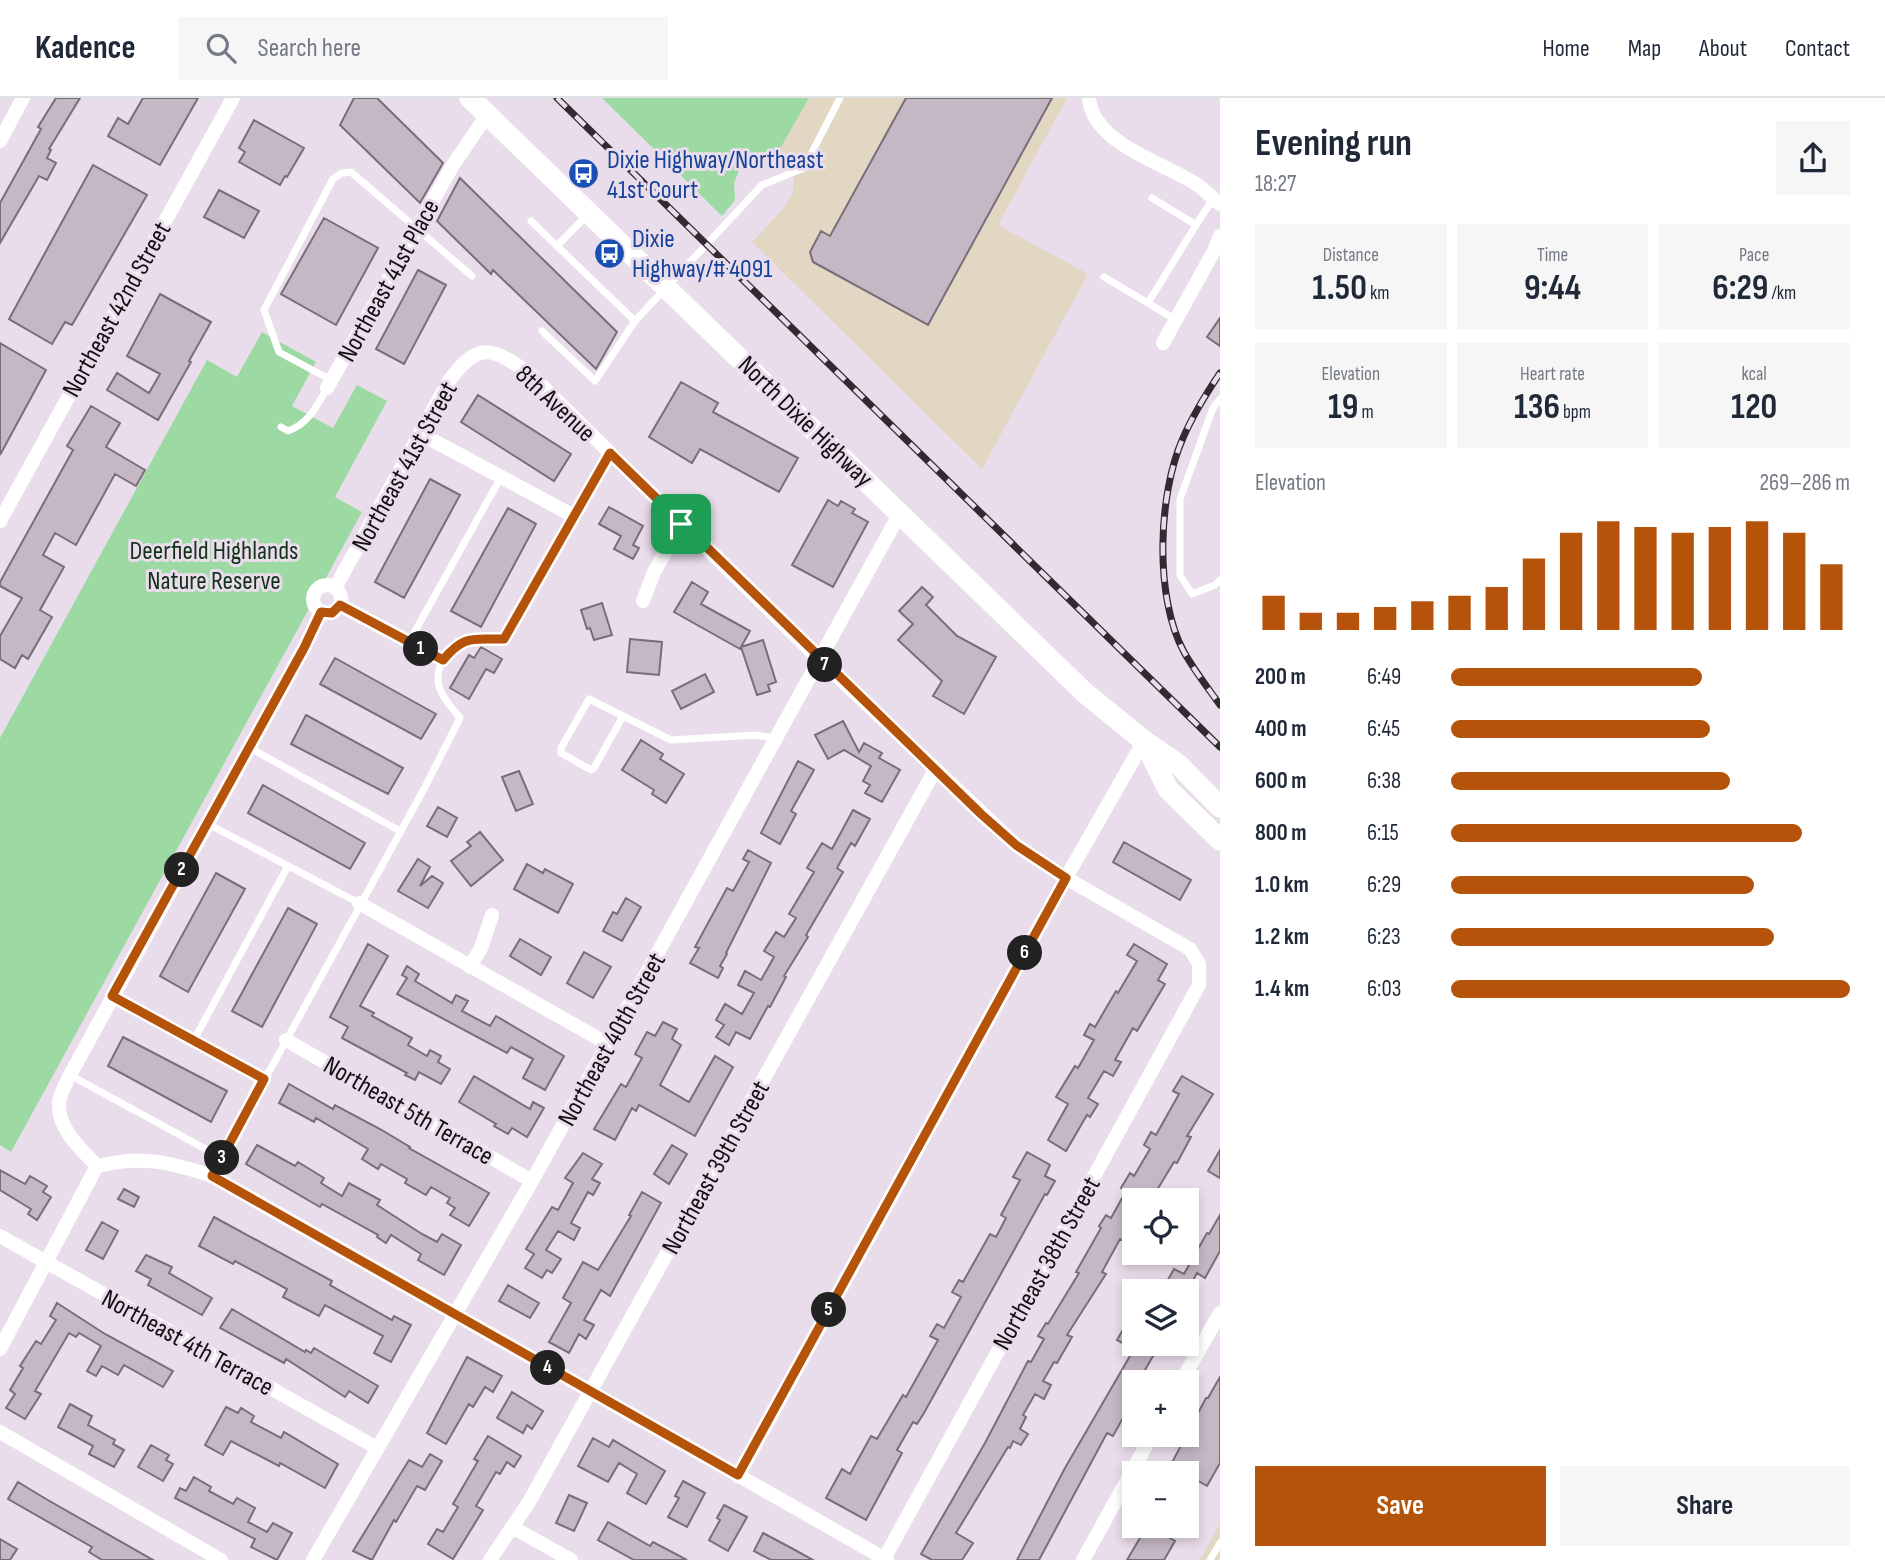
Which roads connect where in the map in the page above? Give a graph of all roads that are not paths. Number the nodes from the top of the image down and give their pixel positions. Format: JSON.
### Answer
{"nodes":[{"id":1,"x":23,"y":98,"type":"edge"},
{"id":2,"x":233,"y":98,"type":"edge"},
{"id":3,"x":470,"y":98,"type":"edge"},
{"id":4,"x":840,"y":98,"type":"edge"},
{"id":5,"x":1089,"y":98,"type":"edge"},
{"id":6,"x":487,"y":115,"type":"junction"},
{"id":7,"x":0,"y":141,"type":"edge"},
{"id":8,"x":1152,"y":198,"type":"dead end"},
{"id":9,"x":1217,"y":202,"type":"edge"},
{"id":10,"x":589,"y":213,"type":"junction"},
{"id":11,"x":531,"y":221,"type":"dead end"},
{"id":12,"x":1196,"y":225,"type":"junction"},
{"id":13,"x":417,"y":228,"type":"junction"},
{"id":14,"x":1220,"y":236,"type":"edge"},
{"id":15,"x":556,"y":246,"type":"junction"},
{"id":16,"x":472,"y":276,"type":"dead end"},
{"id":17,"x":1104,"y":277,"type":"dead end"},
{"id":18,"x":666,"y":286,"type":"junction"},
{"id":19,"x":1148,"y":303,"type":"junction"},
{"id":20,"x":1176,"y":320,"type":"junction"},
{"id":21,"x":635,"y":321,"type":"junction"},
{"id":22,"x":542,"y":331,"type":"dead end"},
{"id":23,"x":1163,"y":343,"type":"dead end"},
{"id":24,"x":482,"y":352,"type":"joint"},
{"id":25,"x":330,"y":384,"type":"junction"},
{"id":26,"x":1220,"y":399,"type":"edge"},
{"id":27,"x":281,"y":427,"type":"dead end"},
{"id":28,"x":421,"y":434,"type":"junction"},
{"id":29,"x":610,"y":453,"type":"junction"},
{"id":30,"x":500,"y":477,"type":"junction"},
{"id":31,"x":900,"y":513,"type":"junction"},
{"id":32,"x":572,"y":515,"type":"junction"},
{"id":33,"x":0,"y":521,"type":"edge"},
{"id":34,"x":681,"y":524,"type":"junction"},
{"id":35,"x":1220,"y":580,"type":"edge"},
{"id":36,"x":335,"y":588,"type":"junction"},
{"id":37,"x":643,"y":601,"type":"dead end"},
{"id":38,"x":340,"y":605,"type":"junction"},
{"id":39,"x":321,"y":612,"type":"junction"},
{"id":40,"x":409,"y":642,"type":"junction"},
{"id":41,"x":819,"y":659,"type":"junction"},
{"id":42,"x":443,"y":660,"type":"junction"},
{"id":43,"x":623,"y":716,"type":"junction"},
{"id":44,"x":776,"y":738,"type":"junction"},
{"id":45,"x":1144,"y":741,"type":"junction"},
{"id":46,"x":250,"y":747,"type":"junction"},
{"id":47,"x":935,"y":770,"type":"junction"},
{"id":48,"x":1220,"y":807,"type":"edge"},
{"id":49,"x":208,"y":824,"type":"junction"},
{"id":50,"x":400,"y":831,"type":"junction"},
{"id":51,"x":1220,"y":840,"type":"edge"},
{"id":52,"x":288,"y":866,"type":"junction"},
{"id":53,"x":1066,"y":878,"type":"junction"},
{"id":54,"x":359,"y":903,"type":"junction"},
{"id":55,"x":492,"y":915,"type":"dead end"},
{"id":56,"x":1199,"y":964,"type":"joint"},
{"id":57,"x":470,"y":967,"type":"junction"},
{"id":58,"x":112,"y":996,"type":"junction"},
{"id":59,"x":194,"y":1040,"type":"junction"},
{"id":60,"x":286,"y":1040,"type":"junction"},
{"id":61,"x":608,"y":1044,"type":"junction"},
{"id":62,"x":70,"y":1075,"type":"junction"},
{"id":63,"x":264,"y":1079,"type":"junction"},
{"id":64,"x":222,"y":1157,"type":"junction"},
{"id":65,"x":97,"y":1166,"type":"junction"},
{"id":66,"x":212,"y":1176,"type":"junction"},
{"id":67,"x":532,"y":1181,"type":"junction"},
{"id":68,"x":0,"y":1236,"type":"edge"},
{"id":69,"x":47,"y":1263,"type":"junction"},
{"id":70,"x":1220,"y":1313,"type":"edge"},
{"id":71,"x":456,"y":1315,"type":"junction"},
{"id":72,"x":0,"y":1349,"type":"edge"},
{"id":73,"x":1188,"y":1370,"type":"edge"},
{"id":74,"x":590,"y":1391,"type":"junction"},
{"id":75,"x":0,"y":1432,"type":"edge"},
{"id":76,"x":1145,"y":1447,"type":"edge"},
{"id":77,"x":377,"y":1448,"type":"junction"},
{"id":78,"x":738,"y":1475,"type":"junction"},
{"id":79,"x":512,"y":1527,"type":"junction"},
{"id":80,"x":1220,"y":1543,"type":"edge"},
{"id":81,"x":885,"y":1559,"type":"edge"},
{"id":82,"x":221,"y":1560,"type":"edge"},
{"id":83,"x":313,"y":1560,"type":"edge"},
{"id":84,"x":489,"y":1560,"type":"edge"},
{"id":85,"x":571,"y":1560,"type":"edge"},
{"id":86,"x":1083,"y":1560,"type":"edge"},
{"id":87,"x":1210,"y":1560,"type":"edge"}],
"edges":[{"from":1,"to":7,"type":"street"},
{"from":2,"to":33,"type":"street","name":"Northeast 42nd Street"},
{"from":3,"to":6,"type":"main road","name":"North Dixie Highway"},
{"from":4,"to":18,"type":"lane"},
{"from":5,"to":9,"type":"street"},
{"from":6,"to":10,"type":"main road","name":"North Dixie Highway"},
{"from":6,"to":13,"type":"street","name":"Northeast 41st Place"},
{"from":8,"to":12,"type":"lane"},
{"from":9,"to":12,"type":"lane"},
{"from":10,"to":15,"type":"lane"},
{"from":10,"to":18,"type":"main road","name":"North Dixie Highway"},
{"from":11,"to":15,"type":"lane"},
{"from":12,"to":19,"type":"lane"},
{"from":13,"to":16,"type":"lane"},
{"from":13,"to":25,"type":"street","name":"Northeast 41st Place"},
{"from":13,"to":25,"type":"lane"},
{"from":14,"to":20,"type":"street"},
{"from":15,"to":21,"type":"lane"},
{"from":17,"to":19,"type":"lane"},
{"from":18,"to":21,"type":"lane"},
{"from":18,"to":31,"type":"main road","name":"North Dixie Highway"},
{"from":19,"to":20,"type":"lane"},
{"from":20,"to":23,"type":"street"},
{"from":21,"to":22,"type":"lane"},
{"from":24,"to":28,"type":"street","name":"Northeast 41st Street"},
{"from":24,"to":29,"type":"street","name":"8th Avenue"},
{"from":25,"to":27,"type":"lane","name":"Northeast 41st Place"},
{"from":26,"to":35,"type":"lane"},
{"from":28,"to":30,"type":"street"},
{"from":28,"to":36,"type":"street","name":"Northeast 41st Street"},
{"from":29,"to":32,"type":"lane"},
{"from":29,"to":34,"type":"street","name":"8th Avenue"},
{"from":30,"to":32,"type":"street"},
{"from":30,"to":40,"type":"lane"},
{"from":31,"to":41,"type":"street","name":"Northeast 40th Street"},
{"from":31,"to":45,"type":"main road","name":"North Dixie Highway"},
{"from":32,"to":42,"type":"lane"},
{"from":34,"to":37,"type":"street"},
{"from":34,"to":41,"type":"street","name":"8th Avenue"},
{"from":36,"to":38,"type":"street"},
{"from":36,"to":39,"type":"street"},
{"from":38,"to":39,"type":"street"},
{"from":38,"to":40,"type":"street"},
{"from":39,"to":46,"type":"street"},
{"from":40,"to":42,"type":"street"},
{"from":41,"to":44,"type":"street","name":"Northeast 40th Street"},
{"from":41,"to":47,"type":"street","name":"8th Avenue"},
{"from":42,"to":50,"type":"lane"},
{"from":43,"to":43,"type":"lane"},
{"from":43,"to":44,"type":"lane"},
{"from":44,"to":61,"type":"street","name":"Northeast 40th Street"},
{"from":45,"to":48,"type":"main road","name":"North Dixie Highway"},
{"from":45,"to":51,"type":"main road","name":"North Dixie Highway"},
{"from":45,"to":53,"type":"street"},
{"from":46,"to":49,"type":"street"},
{"from":46,"to":50,"type":"lane"},
{"from":47,"to":53,"type":"street","name":"8th Avenue"},
{"from":47,"to":74,"type":"street","name":"Northeast 39th Street"},
{"from":49,"to":52,"type":"lane"},
{"from":49,"to":58,"type":"street"},
{"from":50,"to":54,"type":"lane"},
{"from":52,"to":54,"type":"lane"},
{"from":52,"to":59,"type":"lane"},
{"from":53,"to":56,"type":"street","name":"8th Avenue"},
{"from":53,"to":78,"type":"street"},
{"from":54,"to":57,"type":"street"},
{"from":54,"to":60,"type":"lane"},
{"from":55,"to":57,"type":"street"},
{"from":56,"to":81,"type":"street","name":"Northeast 38th Street"},
{"from":57,"to":61,"type":"street"},
{"from":58,"to":59,"type":"lane"},
{"from":58,"to":62,"type":"street"},
{"from":59,"to":63,"type":"lane"},
{"from":60,"to":63,"type":"lane"},
{"from":60,"to":67,"type":"street","name":"Northeast 5th Terrace"},
{"from":61,"to":67,"type":"street","name":"Northeast 40th Street"},
{"from":62,"to":64,"type":"lane"},
{"from":62,"to":65,"type":"street"},
{"from":63,"to":64,"type":"lane"},
{"from":64,"to":66,"type":"lane"},
{"from":65,"to":66,"type":"street"},
{"from":65,"to":69,"type":"street"},
{"from":66,"to":71,"type":"street"},
{"from":67,"to":71,"type":"street","name":"Northeast 40th Street"},
{"from":68,"to":69,"type":"street","name":"Northeast 4th Terrace"},
{"from":69,"to":72,"type":"street"},
{"from":69,"to":77,"type":"street","name":"Northeast 4th Terrace"},
{"from":70,"to":73,"type":"street"},
{"from":71,"to":74,"type":"street"},
{"from":71,"to":77,"type":"street","name":"Northeast 40th Street"},
{"from":74,"to":78,"type":"street"},
{"from":74,"to":79,"type":"street","name":"Northeast 39th Street"},
{"from":75,"to":82,"type":"street"},
{"from":76,"to":86,"type":"street"},
{"from":77,"to":83,"type":"street","name":"Northeast 40th Street"},
{"from":78,"to":81,"type":"street"},
{"from":79,"to":84,"type":"street","name":"Northeast 39th Street"},
{"from":79,"to":85,"type":"street"},
{"from":80,"to":87,"type":"lane"}]}
